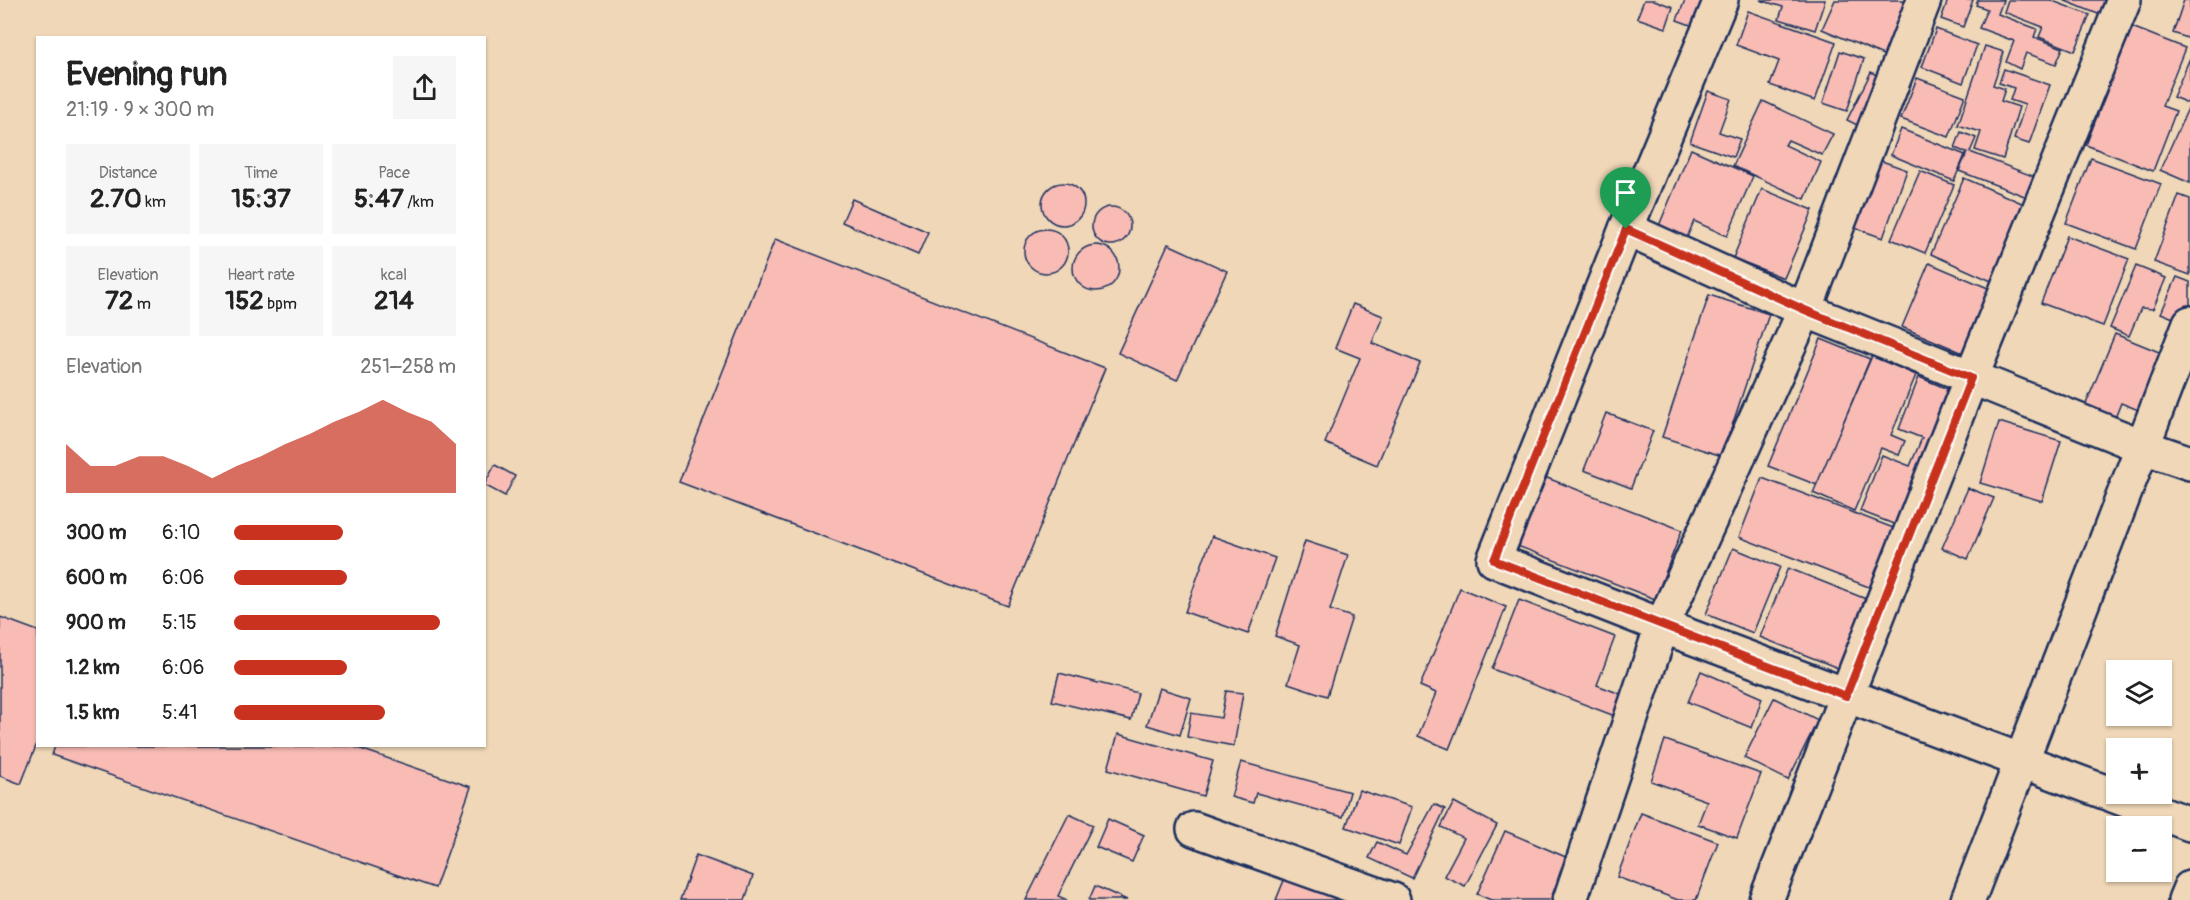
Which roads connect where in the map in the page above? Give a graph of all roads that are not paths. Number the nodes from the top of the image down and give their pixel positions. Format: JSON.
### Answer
{"nodes":[{"id":1,"x":1721,"y":0,"type":"edge"},
{"id":2,"x":1924,"y":0,"type":"edge"},
{"id":3,"x":2124,"y":0,"type":"edge"},
{"id":4,"x":1626,"y":229,"type":"junction"},
{"id":5,"x":1805,"y":310,"type":"junction"},
{"id":6,"x":2190,"y":323,"type":"edge"},
{"id":7,"x":1971,"y":378,"type":"junction"},
{"id":8,"x":2144,"y":447,"type":"junction"},
{"id":9,"x":2190,"y":463,"type":"edge"},
{"id":10,"x":1662,"y":626,"type":"junction"},
{"id":11,"x":1846,"y":696,"type":"junction"},
{"id":12,"x":2020,"y":761,"type":"junction"},
{"id":13,"x":2190,"y":824,"type":"edge"},
{"id":14,"x":1194,"y":829,"type":"dead end"},
{"id":15,"x":2190,"y":888,"type":"edge"},
{"id":16,"x":1393,"y":900,"type":"edge"},
{"id":17,"x":1570,"y":900,"type":"edge"},
{"id":18,"x":1766,"y":900,"type":"edge"},
{"id":19,"x":1968,"y":900,"type":"edge"},
{"id":20,"x":2185,"y":900,"type":"edge"}],
"edges":[{"from":1,"to":4,"type":"street"},
{"from":2,"to":5,"type":"street"},
{"from":3,"to":7,"type":"street"},
{"from":4,"to":5,"type":"street"},
{"from":4,"to":10,"type":"street"},
{"from":5,"to":7,"type":"street"},
{"from":5,"to":10,"type":"street"},
{"from":6,"to":8,"type":"street"},
{"from":7,"to":8,"type":"street"},
{"from":7,"to":11,"type":"street"},
{"from":8,"to":9,"type":"street"},
{"from":8,"to":12,"type":"street"},
{"from":10,"to":11,"type":"street"},
{"from":10,"to":17,"type":"street"},
{"from":11,"to":12,"type":"street"},
{"from":11,"to":18,"type":"street"},
{"from":12,"to":13,"type":"street"},
{"from":12,"to":19,"type":"street"},
{"from":14,"to":16,"type":"street"},
{"from":15,"to":20,"type":"street"}]}
